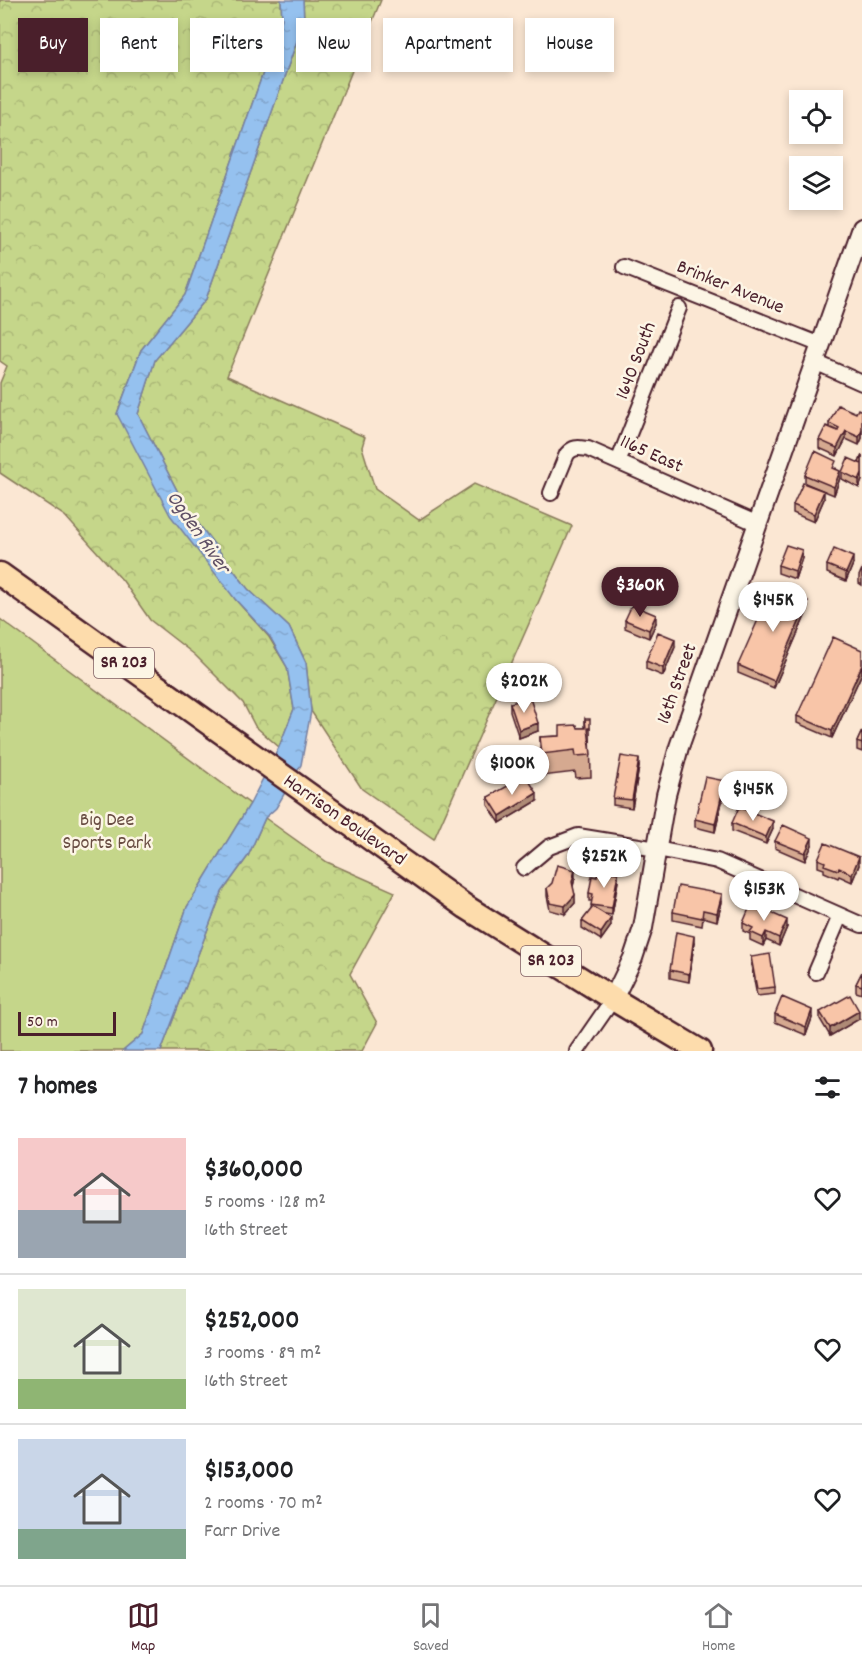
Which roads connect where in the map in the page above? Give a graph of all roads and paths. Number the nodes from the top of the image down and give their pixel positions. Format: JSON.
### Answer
{"nodes":[{"id":1,"x":862,"y":228,"type":"edge"},
{"id":2,"x":624,"y":267,"type":"dead end"},
{"id":3,"x":679,"y":308,"type":"dead end"},
{"id":4,"x":818,"y":354,"type":"junction"},
{"id":5,"x":862,"y":383,"type":"edge"},
{"id":6,"x":618,"y":462,"type":"junction"},
{"id":7,"x":551,"y":493,"type":"dead end"},
{"id":8,"x":758,"y":524,"type":"junction"},
{"id":9,"x":0,"y":574,"type":"edge"},
{"id":10,"x":657,"y":849,"type":"junction"},
{"id":11,"x":524,"y":868,"type":"dead end"},
{"id":12,"x":840,"y":916,"type":"junction"},
{"id":13,"x":862,"y":925,"type":"edge"},
{"id":14,"x":816,"y":972,"type":"dead end"},
{"id":15,"x":613,"y":999,"type":"junction"},
{"id":16,"x":577,"y":1051,"type":"edge"},
{"id":17,"x":700,"y":1051,"type":"edge"}],
"edges":[{"from":1,"to":4,"type":"street","name":"16th Street"},
{"from":2,"to":4,"type":"street","name":"Brinker Avenue"},
{"from":3,"to":6,"type":"street","name":"1640 South"},
{"from":4,"to":5,"type":"street","name":"Brinker Avenue"},
{"from":4,"to":8,"type":"street","name":"16th Street"},
{"from":6,"to":7,"type":"street","name":"1165 East"},
{"from":6,"to":8,"type":"street","name":"1165 East"},
{"from":8,"to":10,"type":"street","name":"16th Street"},
{"from":9,"to":15,"type":"main road","name":"Harrison Boulevard","number":"SR 203"},
{"from":10,"to":11,"type":"street"},
{"from":10,"to":12,"type":"street"},
{"from":10,"to":15,"type":"street","name":"16th Street"},
{"from":12,"to":13,"type":"street"},
{"from":12,"to":14,"type":"street"},
{"from":15,"to":16,"type":"street","name":"16th Street"},
{"from":15,"to":17,"type":"main road","name":"Harrison Boulevard","number":"SR 203"}]}
